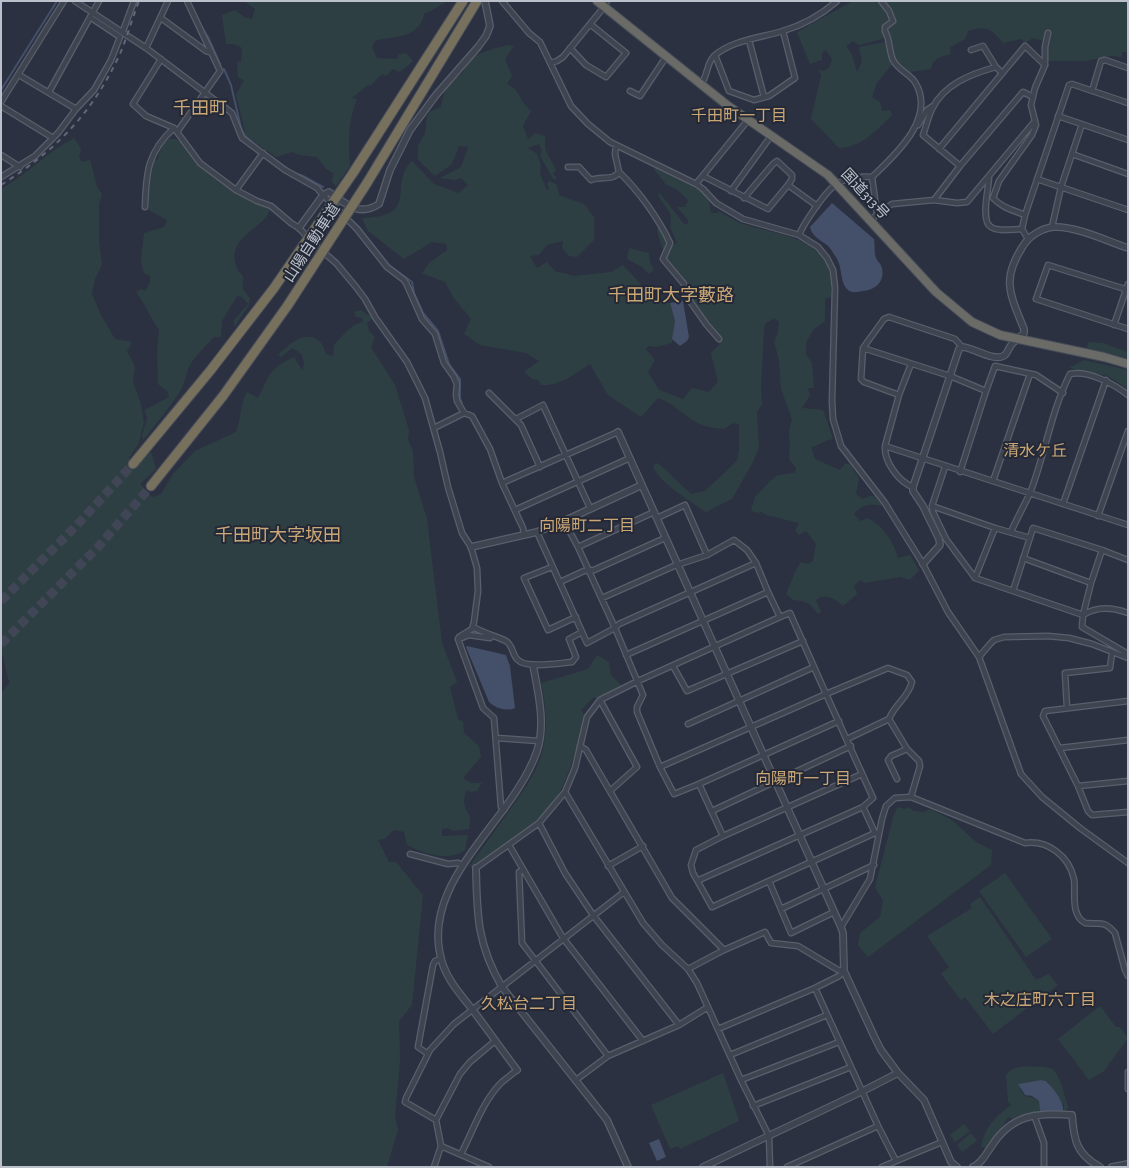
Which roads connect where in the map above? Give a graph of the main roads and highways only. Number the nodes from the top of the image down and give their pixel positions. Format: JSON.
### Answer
{"nodes":[{"id":1,"x":463,"y":1,"type":"edge"},
{"id":2,"x":597,"y":1,"type":"edge"},
{"id":3,"x":606,"y":4,"type":"edge"},
{"id":4,"x":475,"y":5,"type":"edge"},
{"id":5,"x":1128,"y":364,"type":"edge"},
{"id":6,"x":133,"y":464,"type":"tunnel mouth"},
{"id":7,"x":151,"y":486,"type":"tunnel mouth"}],
"edges":[{"from":1,"to":6,"type":"highway","name":"山陽自動車道","bridge":true},
{"from":2,"to":3,"type":"highway","name":"国道313号"},
{"from":3,"to":5,"type":"highway","name":"国道313号"},
{"from":4,"to":7,"type":"highway","name":"山陽自動車道","bridge":true}]}
